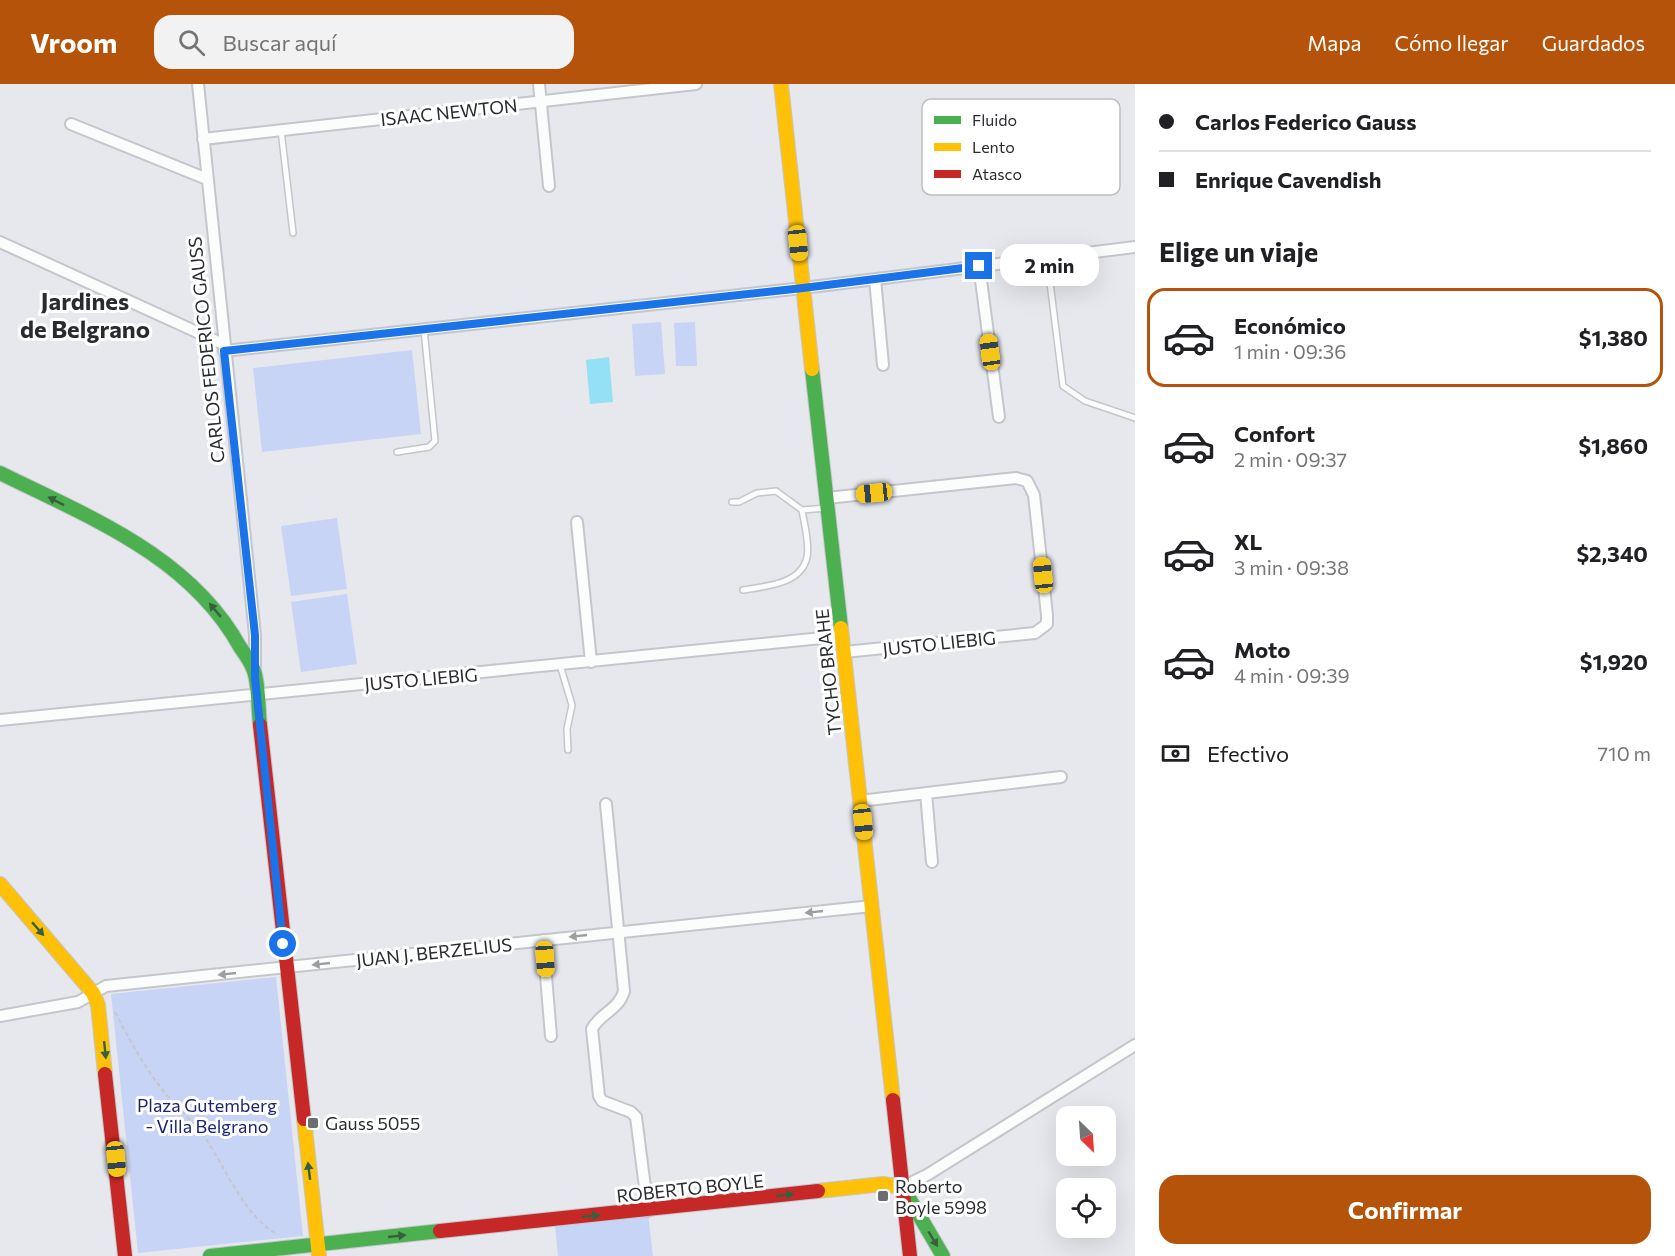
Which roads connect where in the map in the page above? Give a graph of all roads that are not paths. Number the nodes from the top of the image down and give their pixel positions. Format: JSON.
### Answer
{"nodes":[{"id":1,"x":198,"y":84,"type":"edge"},
{"id":2,"x":539,"y":84,"type":"edge"},
{"id":3,"x":696,"y":84,"type":"edge"},
{"id":4,"x":781,"y":84,"type":"edge"},
{"id":5,"x":541,"y":101,"type":"junction"},
{"id":6,"x":71,"y":124,"type":"dead end"},
{"id":7,"x":281,"y":130,"type":"junction"},
{"id":8,"x":203,"y":139,"type":"junction"},
{"id":9,"x":207,"y":179,"type":"junction"},
{"id":10,"x":549,"y":186,"type":"dead end"},
{"id":11,"x":293,"y":233,"type":"dead end"},
{"id":12,"x":0,"y":242,"type":"edge"},
{"id":13,"x":1135,"y":247,"type":"edge"},
{"id":14,"x":1046,"y":257,"type":"junction"},
{"id":15,"x":979,"y":266,"type":"junction"},
{"id":16,"x":875,"y":279,"type":"junction"},
{"id":17,"x":803,"y":288,"type":"junction"},
{"id":18,"x":424,"y":329,"type":"junction"},
{"id":19,"x":223,"y":347,"type":"junction"},
{"id":20,"x":883,"y":365,"type":"dead end"},
{"id":21,"x":999,"y":417,"type":"dead end"},
{"id":22,"x":1135,"y":418,"type":"edge"},
{"id":23,"x":397,"y":452,"type":"dead end"},
{"id":24,"x":0,"y":473,"type":"edge"},
{"id":25,"x":732,"y":502,"type":"dead end"},
{"id":26,"x":828,"y":503,"type":"junction"},
{"id":27,"x":802,"y":510,"type":"junction"},
{"id":28,"x":577,"y":522,"type":"dead end"},
{"id":29,"x":743,"y":590,"type":"dead end"},
{"id":30,"x":252,"y":612,"type":"junction"},
{"id":31,"x":232,"y":632,"type":"junction"},
{"id":32,"x":842,"y":636,"type":"junction"},
{"id":33,"x":844,"y":652,"type":"junction"},
{"id":34,"x":591,"y":662,"type":"junction"},
{"id":35,"x":560,"y":666,"type":"junction"},
{"id":36,"x":255,"y":678,"type":"junction"},
{"id":37,"x":258,"y":694,"type":"junction"},
{"id":38,"x":0,"y":720,"type":"edge"},
{"id":39,"x":568,"y":750,"type":"dead end"},
{"id":40,"x":1061,"y":777,"type":"dead end"},
{"id":41,"x":926,"y":793,"type":"junction"},
{"id":42,"x":860,"y":801,"type":"junction"},
{"id":43,"x":606,"y":804,"type":"dead end"},
{"id":44,"x":932,"y":862,"type":"dead end"},
{"id":45,"x":0,"y":884,"type":"edge"},
{"id":46,"x":872,"y":906,"type":"junction"},
{"id":47,"x":619,"y":932,"type":"junction"},
{"id":48,"x":543,"y":940,"type":"junction"},
{"id":49,"x":286,"y":968,"type":"junction"},
{"id":50,"x":93,"y":993,"type":"junction"},
{"id":51,"x":0,"y":1016,"type":"edge"},
{"id":52,"x":551,"y":1036,"type":"dead end"},
{"id":53,"x":1135,"y":1045,"type":"edge"},
{"id":54,"x":902,"y":1187,"type":"junction"},
{"id":55,"x":648,"y":1210,"type":"junction"},
{"id":56,"x":318,"y":1250,"type":"edge"},
{"id":57,"x":125,"y":1256,"type":"edge"},
{"id":58,"x":210,"y":1256,"type":"edge"},
{"id":59,"x":910,"y":1256,"type":"edge"},
{"id":60,"x":944,"y":1256,"type":"edge"}],
"edges":[{"from":1,"to":8,"type":"street","name":"CARLOS FEDERICO GAUSS"},
{"from":2,"to":5,"type":"street"},
{"from":3,"to":5,"type":"street","name":"ISAAC NEWTON"},
{"from":4,"to":17,"type":"main road","name":"TYCHO BRAHE"},
{"from":5,"to":7,"type":"street","name":"ISAAC NEWTON"},
{"from":5,"to":10,"type":"street"},
{"from":6,"to":9,"type":"street"},
{"from":7,"to":8,"type":"street","name":"ISAAC NEWTON"},
{"from":7,"to":11,"type":"lane"},
{"from":8,"to":9,"type":"street","name":"CARLOS FEDERICO GAUSS"},
{"from":9,"to":19,"type":"street","name":"CARLOS FEDERICO GAUSS"},
{"from":12,"to":19,"type":"street"},
{"from":13,"to":14,"type":"street"},
{"from":14,"to":15,"type":"street"},
{"from":14,"to":22,"type":"lane"},
{"from":15,"to":16,"type":"street"},
{"from":15,"to":21,"type":"street"},
{"from":16,"to":17,"type":"street"},
{"from":16,"to":20,"type":"street"},
{"from":17,"to":18,"type":"street"},
{"from":17,"to":26,"type":"main road","name":"TYCHO BRAHE"},
{"from":18,"to":19,"type":"street"},
{"from":18,"to":23,"type":"lane"},
{"from":19,"to":30,"type":"street","name":"CARLOS FEDERICO GAUSS"},
{"from":31,"to":24,"type":"main road","one_way":true},
{"from":25,"to":27,"type":"lane"},
{"from":26,"to":27,"type":"lane"},
{"from":26,"to":32,"type":"main road","name":"TYCHO BRAHE"},
{"from":26,"to":33,"type":"street","name":"JUSTO LIEBIG"},
{"from":27,"to":29,"type":"lane"},
{"from":28,"to":34,"type":"street"},
{"from":30,"to":31,"type":"street"},
{"from":30,"to":36,"type":"street","name":"CARLOS FEDERICO GAUSS"},
{"from":31,"to":36,"type":"main road"},
{"from":32,"to":33,"type":"main road","name":"TYCHO BRAHE"},
{"from":32,"to":34,"type":"street","name":"JUSTO LIEBIG"},
{"from":33,"to":42,"type":"main road","name":"TYCHO BRAHE"},
{"from":34,"to":35,"type":"street","name":"JUSTO LIEBIG"},
{"from":35,"to":37,"type":"street","name":"JUSTO LIEBIG"},
{"from":35,"to":39,"type":"lane"},
{"from":36,"to":37,"type":"main road"},
{"from":37,"to":38,"type":"street","name":"JUSTO LIEBIG"},
{"from":37,"to":49,"type":"main road"},
{"from":40,"to":41,"type":"street"},
{"from":41,"to":42,"type":"street"},
{"from":41,"to":44,"type":"street"},
{"from":42,"to":46,"type":"main road","name":"TYCHO BRAHE"},
{"from":43,"to":47,"type":"street"},
{"from":45,"to":50,"type":"main road","one_way":true},
{"from":46,"to":47,"type":"street","name":"JUAN J. BERZELIUS","one_way":true},
{"from":46,"to":54,"type":"main road","name":"TYCHO BRAHE"},
{"from":47,"to":48,"type":"street","name":"JUAN J. BERZELIUS","one_way":true},
{"from":47,"to":55,"type":"street"},
{"from":48,"to":49,"type":"street","name":"JUAN J. BERZELIUS","one_way":true},
{"from":48,"to":52,"type":"street"},
{"from":49,"to":50,"type":"street","name":"JUAN J. BERZELIUS","one_way":true},
{"from":56,"to":49,"type":"main road","one_way":true},
{"from":50,"to":51,"type":"street","name":"JUAN J. BERZELIUS"},
{"from":50,"to":57,"type":"main road","one_way":true},
{"from":53,"to":54,"type":"street","name":"ROBERTO BOYLE"},
{"from":55,"to":54,"type":"main road","name":"ROBERTO BOYLE","one_way":true},
{"from":54,"to":59,"type":"main road","name":"TYCHO BRAHE"},
{"from":54,"to":60,"type":"main road","one_way":true},
{"from":56,"to":55,"type":"main road","name":"ROBERTO BOYLE","one_way":true},
{"from":56,"to":58,"type":"main road","name":"ROBERTO BOYLE"}]}
